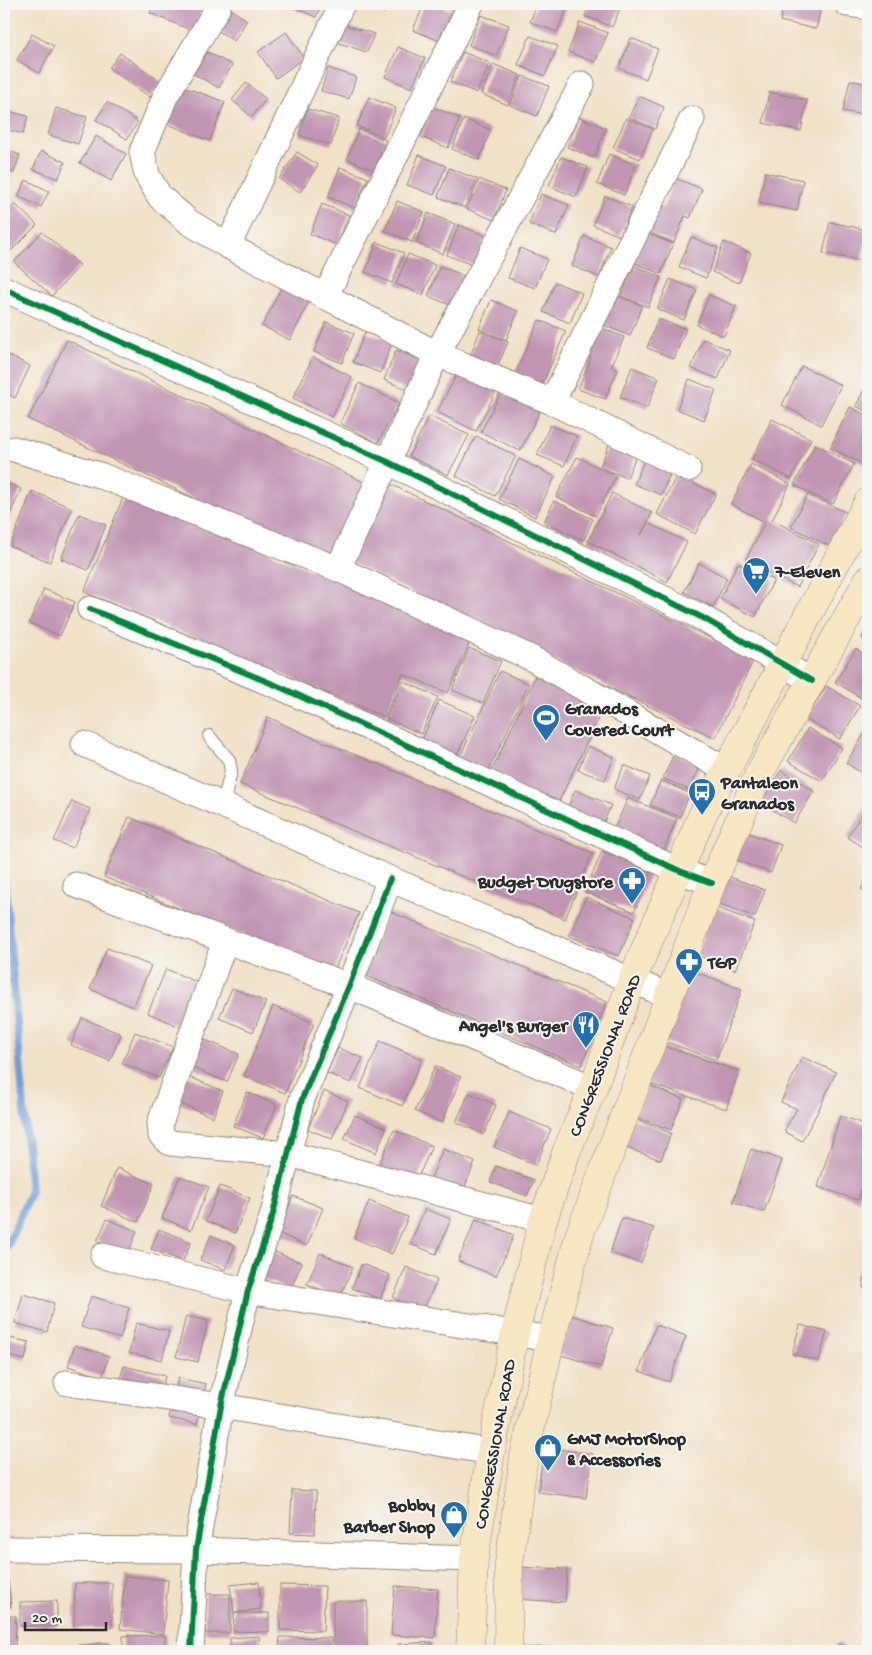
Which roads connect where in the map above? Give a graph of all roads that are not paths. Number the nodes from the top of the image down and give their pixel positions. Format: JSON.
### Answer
{"nodes":[{"id":1,"x":342,"y":4,"type":"edge"},
{"id":2,"x":471,"y":4,"type":"edge"},
{"id":3,"x":847,"y":4,"type":"edge"},
{"id":4,"x":218,"y":7,"type":"dead end"},
{"id":5,"x":868,"y":7,"type":"edge"},
{"id":6,"x":582,"y":84,"type":"dead end"},
{"id":7,"x":692,"y":119,"type":"dead end"},
{"id":8,"x":228,"y":246,"type":"junction"},
{"id":9,"x":4,"y":289,"type":"edge"},
{"id":10,"x":325,"y":297,"type":"junction"},
{"id":11,"x":437,"y":354,"type":"junction"},
{"id":12,"x":552,"y":402,"type":"junction"},
{"id":13,"x":14,"y":449,"type":"dead end"},
{"id":14,"x":388,"y":462,"type":"junction"},
{"id":15,"x":688,"y":469,"type":"dead end"},
{"id":16,"x":868,"y":502,"type":"edge"},
{"id":17,"x":338,"y":569,"type":"junction"},
{"id":18,"x":868,"y":580,"type":"edge"},
{"id":19,"x":90,"y":609,"type":"dead end"},
{"id":20,"x":781,"y":664,"type":"junction"},
{"id":21,"x":812,"y":681,"type":"junction"},
{"id":22,"x":209,"y":736,"type":"dead end"},
{"id":23,"x":84,"y":744,"type":"dead end"},
{"id":24,"x":726,"y":770,"type":"junction"},
{"id":25,"x":223,"y":804,"type":"junction"},
{"id":26,"x":680,"y":871,"type":"junction"},
{"id":27,"x":390,"y":879,"type":"junction"},
{"id":28,"x":712,"y":883,"type":"junction"},
{"id":29,"x":76,"y":886,"type":"dead end"},
{"id":30,"x":225,"y":941,"type":"junction"},
{"id":31,"x":632,"y":980,"type":"junction"},
{"id":32,"x":349,"y":986,"type":"junction"},
{"id":33,"x":669,"y":996,"type":"junction"},
{"id":34,"x":593,"y":1088,"type":"junction"},
{"id":35,"x":289,"y":1154,"type":"junction"},
{"id":36,"x":543,"y":1220,"type":"junction"},
{"id":37,"x":103,"y":1256,"type":"dead end"},
{"id":38,"x":248,"y":1291,"type":"junction"},
{"id":39,"x":515,"y":1332,"type":"junction"},
{"id":40,"x":551,"y":1339,"type":"junction"},
{"id":41,"x":67,"y":1383,"type":"dead end"},
{"id":42,"x":221,"y":1406,"type":"junction"},
{"id":43,"x":490,"y":1452,"type":"junction"},
{"id":44,"x":4,"y":1548,"type":"edge"},
{"id":45,"x":196,"y":1550,"type":"junction"},
{"id":46,"x":474,"y":1560,"type":"junction"},
{"id":47,"x":191,"y":1651,"type":"edge"},
{"id":48,"x":470,"y":1651,"type":"edge"},
{"id":49,"x":508,"y":1651,"type":"edge"}],
"edges":[{"from":1,"to":8,"type":"street"},
{"from":2,"to":10,"type":"street"},
{"from":3,"to":5,"type":"street"},
{"from":4,"to":8,"type":"street"},
{"from":6,"to":11,"type":"street"},
{"from":7,"to":12,"type":"street"},
{"from":8,"to":10,"type":"street"},
{"from":9,"to":14,"type":"street"},
{"from":10,"to":11,"type":"street"},
{"from":11,"to":12,"type":"street"},
{"from":11,"to":14,"type":"street"},
{"from":12,"to":15,"type":"street"},
{"from":13,"to":17,"type":"street"},
{"from":14,"to":17,"type":"street"},
{"from":14,"to":20,"type":"street"},
{"from":16,"to":20,"type":"main road","name":"CONGRESSIONAL ROAD"},
{"from":17,"to":24,"type":"street"},
{"from":18,"to":21,"type":"main road","name":"CONGRESSIONAL ROAD"},
{"from":19,"to":26,"type":"street"},
{"from":20,"to":21,"type":"street"},
{"from":20,"to":24,"type":"main road","name":"CONGRESSIONAL ROAD"},
{"from":21,"to":28,"type":"main road","name":"CONGRESSIONAL ROAD"},
{"from":22,"to":25,"type":"lane"},
{"from":23,"to":25,"type":"street"},
{"from":24,"to":26,"type":"main road","name":"CONGRESSIONAL ROAD"},
{"from":25,"to":27,"type":"street"},
{"from":26,"to":28,"type":"street"},
{"from":26,"to":31,"type":"main road","name":"CONGRESSIONAL ROAD"},
{"from":27,"to":31,"type":"street"},
{"from":27,"to":32,"type":"street"},
{"from":28,"to":33,"type":"main road","name":"CONGRESSIONAL ROAD"},
{"from":29,"to":30,"type":"street"},
{"from":30,"to":32,"type":"street"},
{"from":30,"to":35,"type":"street"},
{"from":31,"to":33,"type":"street"},
{"from":31,"to":34,"type":"main road","name":"CONGRESSIONAL ROAD"},
{"from":32,"to":34,"type":"street"},
{"from":32,"to":35,"type":"street"},
{"from":33,"to":40,"type":"main road","name":"CONGRESSIONAL ROAD"},
{"from":34,"to":36,"type":"main road","name":"CONGRESSIONAL ROAD"},
{"from":35,"to":36,"type":"street"},
{"from":35,"to":38,"type":"street"},
{"from":36,"to":39,"type":"main road","name":"CONGRESSIONAL ROAD"},
{"from":37,"to":38,"type":"street"},
{"from":38,"to":39,"type":"street"},
{"from":38,"to":42,"type":"street"},
{"from":39,"to":40,"type":"street"},
{"from":39,"to":43,"type":"main road","name":"CONGRESSIONAL ROAD"},
{"from":40,"to":49,"type":"main road","name":"CONGRESSIONAL ROAD"},
{"from":41,"to":42,"type":"street"},
{"from":42,"to":43,"type":"street"},
{"from":42,"to":45,"type":"street"},
{"from":43,"to":46,"type":"main road","name":"CONGRESSIONAL ROAD"},
{"from":44,"to":45,"type":"street"},
{"from":45,"to":46,"type":"street"},
{"from":45,"to":47,"type":"street"},
{"from":46,"to":48,"type":"main road","name":"CONGRESSIONAL ROAD"}]}
